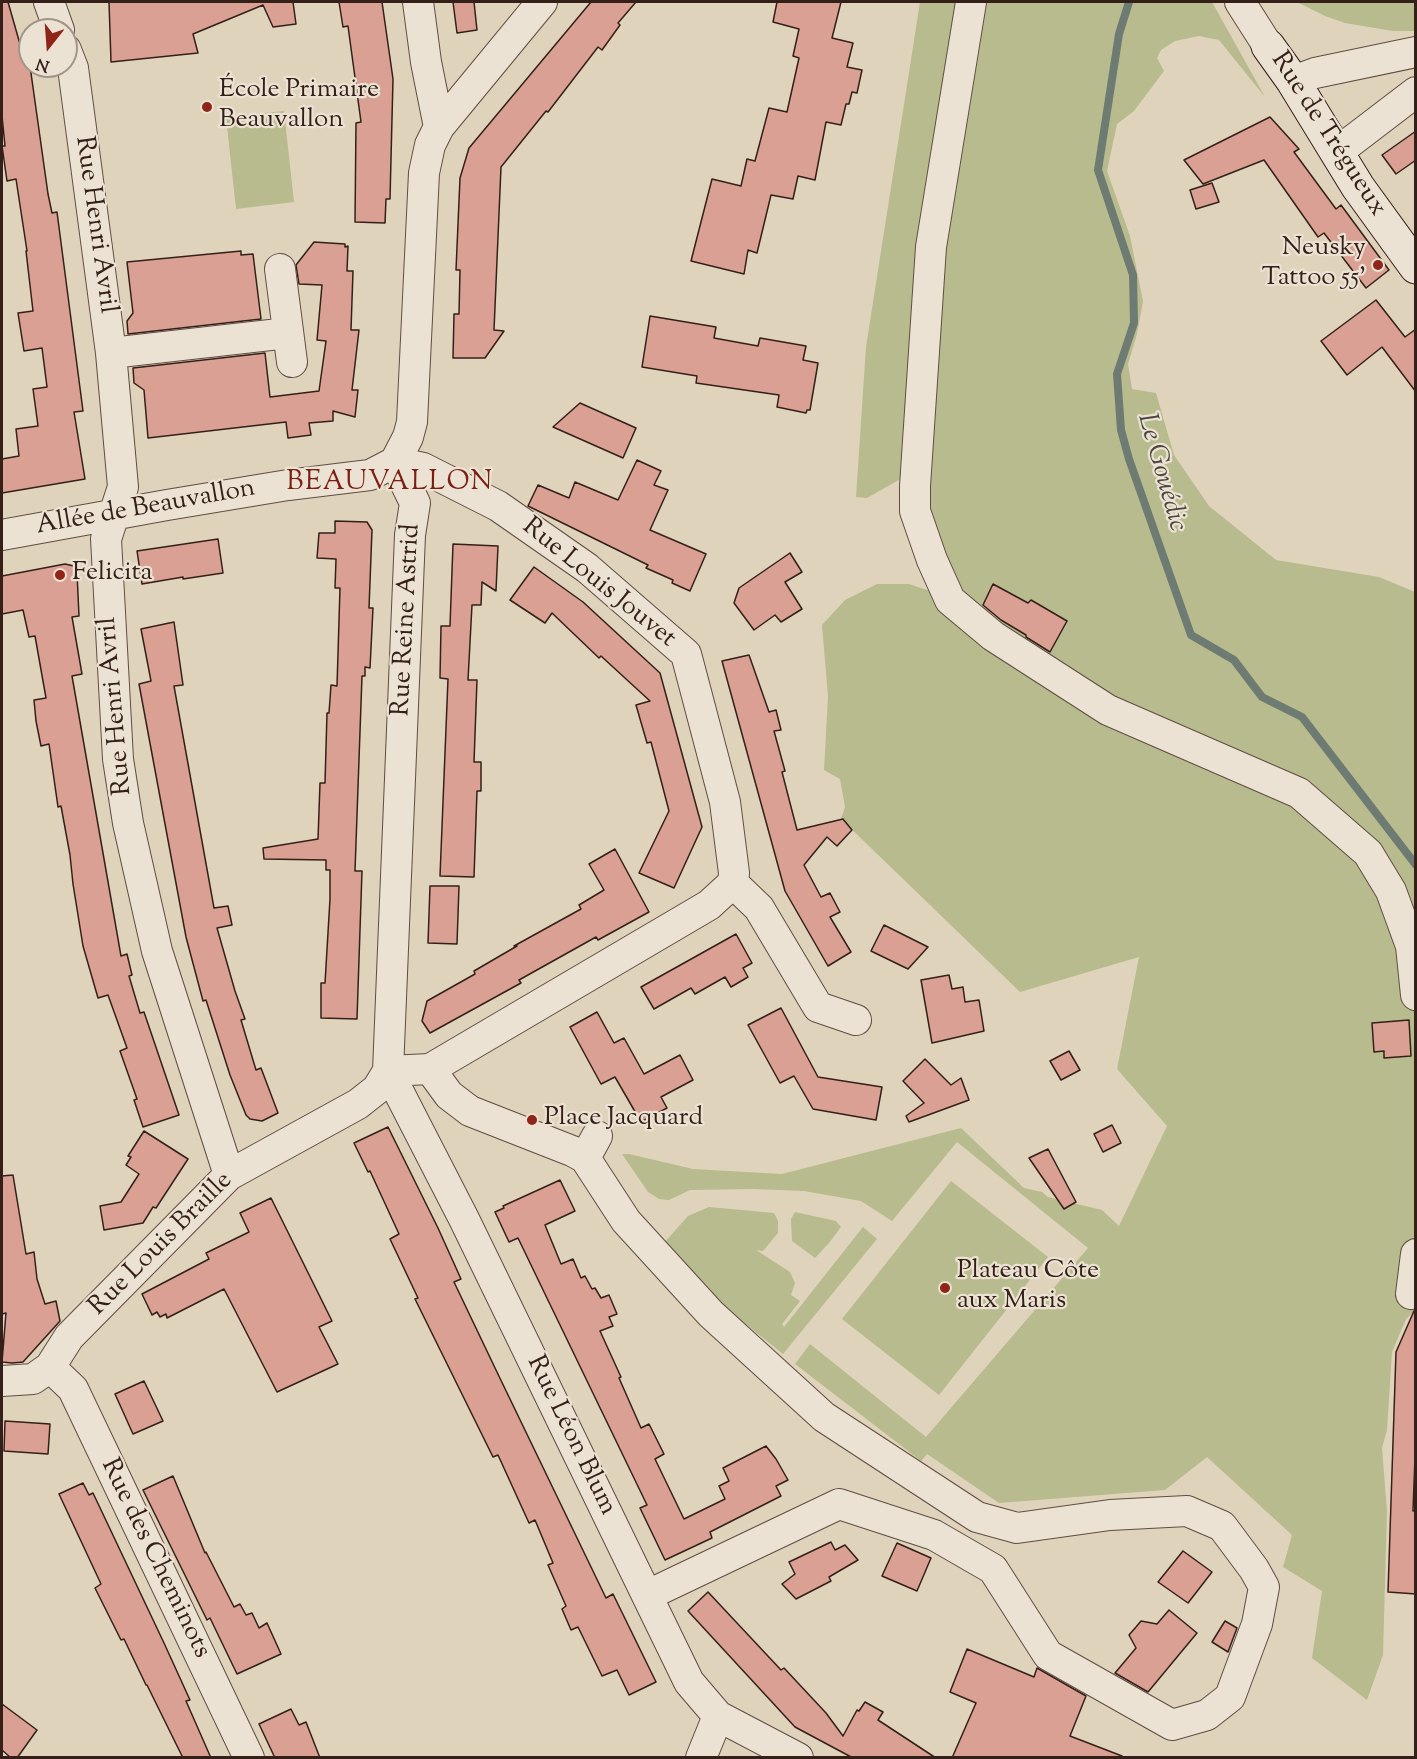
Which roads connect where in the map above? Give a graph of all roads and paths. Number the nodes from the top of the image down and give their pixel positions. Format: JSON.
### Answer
{"nodes":[{"id":1,"x":49,"y":2,"type":"edge"},
{"id":2,"x":418,"y":2,"type":"edge"},
{"id":3,"x":542,"y":2,"type":"edge"},
{"id":4,"x":971,"y":2,"type":"edge"},
{"id":5,"x":1240,"y":2,"type":"edge"},
{"id":6,"x":55,"y":18,"type":"edge"},
{"id":7,"x":1268,"y":46,"type":"joint"},
{"id":8,"x":1416,"y":52,"type":"edge"},
{"id":9,"x":74,"y":78,"type":"edge"},
{"id":10,"x":1293,"y":81,"type":"junction"},
{"id":11,"x":1416,"y":92,"type":"edge"},
{"id":12,"x":439,"y":127,"type":"junction"},
{"id":13,"x":1336,"y":153,"type":"junction"},
{"id":14,"x":1416,"y":267,"type":"edge"},
{"id":15,"x":280,"y":268,"type":"dead end"},
{"id":16,"x":111,"y":353,"type":"junction"},
{"id":17,"x":395,"y":462,"type":"junction"},
{"id":18,"x":114,"y":513,"type":"junction"},
{"id":19,"x":2,"y":535,"type":"edge"},
{"id":20,"x":733,"y":883,"type":"junction"},
{"id":21,"x":1416,"y":995,"type":"edge"},
{"id":22,"x":856,"y":1020,"type":"dead end"},
{"id":23,"x":430,"y":1069,"type":"junction"},
{"id":24,"x":388,"y":1071,"type":"junction"},
{"id":25,"x":449,"y":1095,"type":"junction"},
{"id":26,"x":411,"y":1113,"type":"junction"},
{"id":27,"x":229,"y":1175,"type":"junction"},
{"id":28,"x":1416,"y":1254,"type":"edge"},
{"id":29,"x":1413,"y":1293,"type":"edge"},
{"id":30,"x":50,"y":1366,"type":"junction"},
{"id":31,"x":2,"y":1381,"type":"edge"},
{"id":32,"x":648,"y":1595,"type":"junction"},
{"id":33,"x":718,"y":1716,"type":"junction"},
{"id":34,"x":249,"y":1758,"type":"edge"},
{"id":35,"x":701,"y":1758,"type":"edge"},
{"id":36,"x":798,"y":1758,"type":"edge"}],
"edges":[{"from":1,"to":6,"type":"street"},
{"from":2,"to":12,"type":"street"},
{"from":3,"to":12,"type":"street"},
{"from":4,"to":21,"type":"street"},
{"from":5,"to":7,"type":"street","name":"Rue de Trégueux"},
{"from":7,"to":10,"type":"main road","name":"Rue de Trégueux"},
{"from":8,"to":10,"type":"street"},
{"from":9,"to":16,"type":"street","name":"Rue Henri Avril"},
{"from":10,"to":13,"type":"main road","name":"Rue de Trégueux"},
{"from":11,"to":13,"type":"street"},
{"from":12,"to":17,"type":"street"},
{"from":13,"to":14,"type":"main road","name":"Rue de Trégueux"},
{"from":15,"to":16,"type":"street"},
{"from":16,"to":18,"type":"street","name":"Rue Henri Avril"},
{"from":17,"to":18,"type":"street","name":"Allée de Beauvallon"},
{"from":17,"to":20,"type":"street","name":"Rue Louis Jouvet"},
{"from":17,"to":24,"type":"street","name":"Rue Reine Astrid"},
{"from":18,"to":19,"type":"street","name":"Allée de Beauvallon"},
{"from":18,"to":27,"type":"street","name":"Rue Henri Avril"},
{"from":20,"to":22,"type":"street"},
{"from":20,"to":23,"type":"street"},
{"from":23,"to":24,"type":"street"},
{"from":23,"to":25,"type":"street"},
{"from":24,"to":26,"type":"street","name":"Rue Léon Blum"},
{"from":24,"to":27,"type":"street","name":"Rue Louis Braille"},
{"from":25,"to":26,"type":"street"},
{"from":25,"to":32,"type":"street"},
{"from":26,"to":32,"type":"street","name":"Rue Léon Blum"},
{"from":27,"to":30,"type":"street","name":"Rue Louis Braille"},
{"from":28,"to":29,"type":"street"},
{"from":30,"to":31,"type":"street","name":"Rue Louis Braille"},
{"from":30,"to":34,"type":"street","name":"Rue des Cheminots"},
{"from":32,"to":33,"type":"street","name":"Rue Léon Blum"},
{"from":33,"to":35,"type":"street"},
{"from":33,"to":36,"type":"street","name":"Rue Léon Blum"}]}
